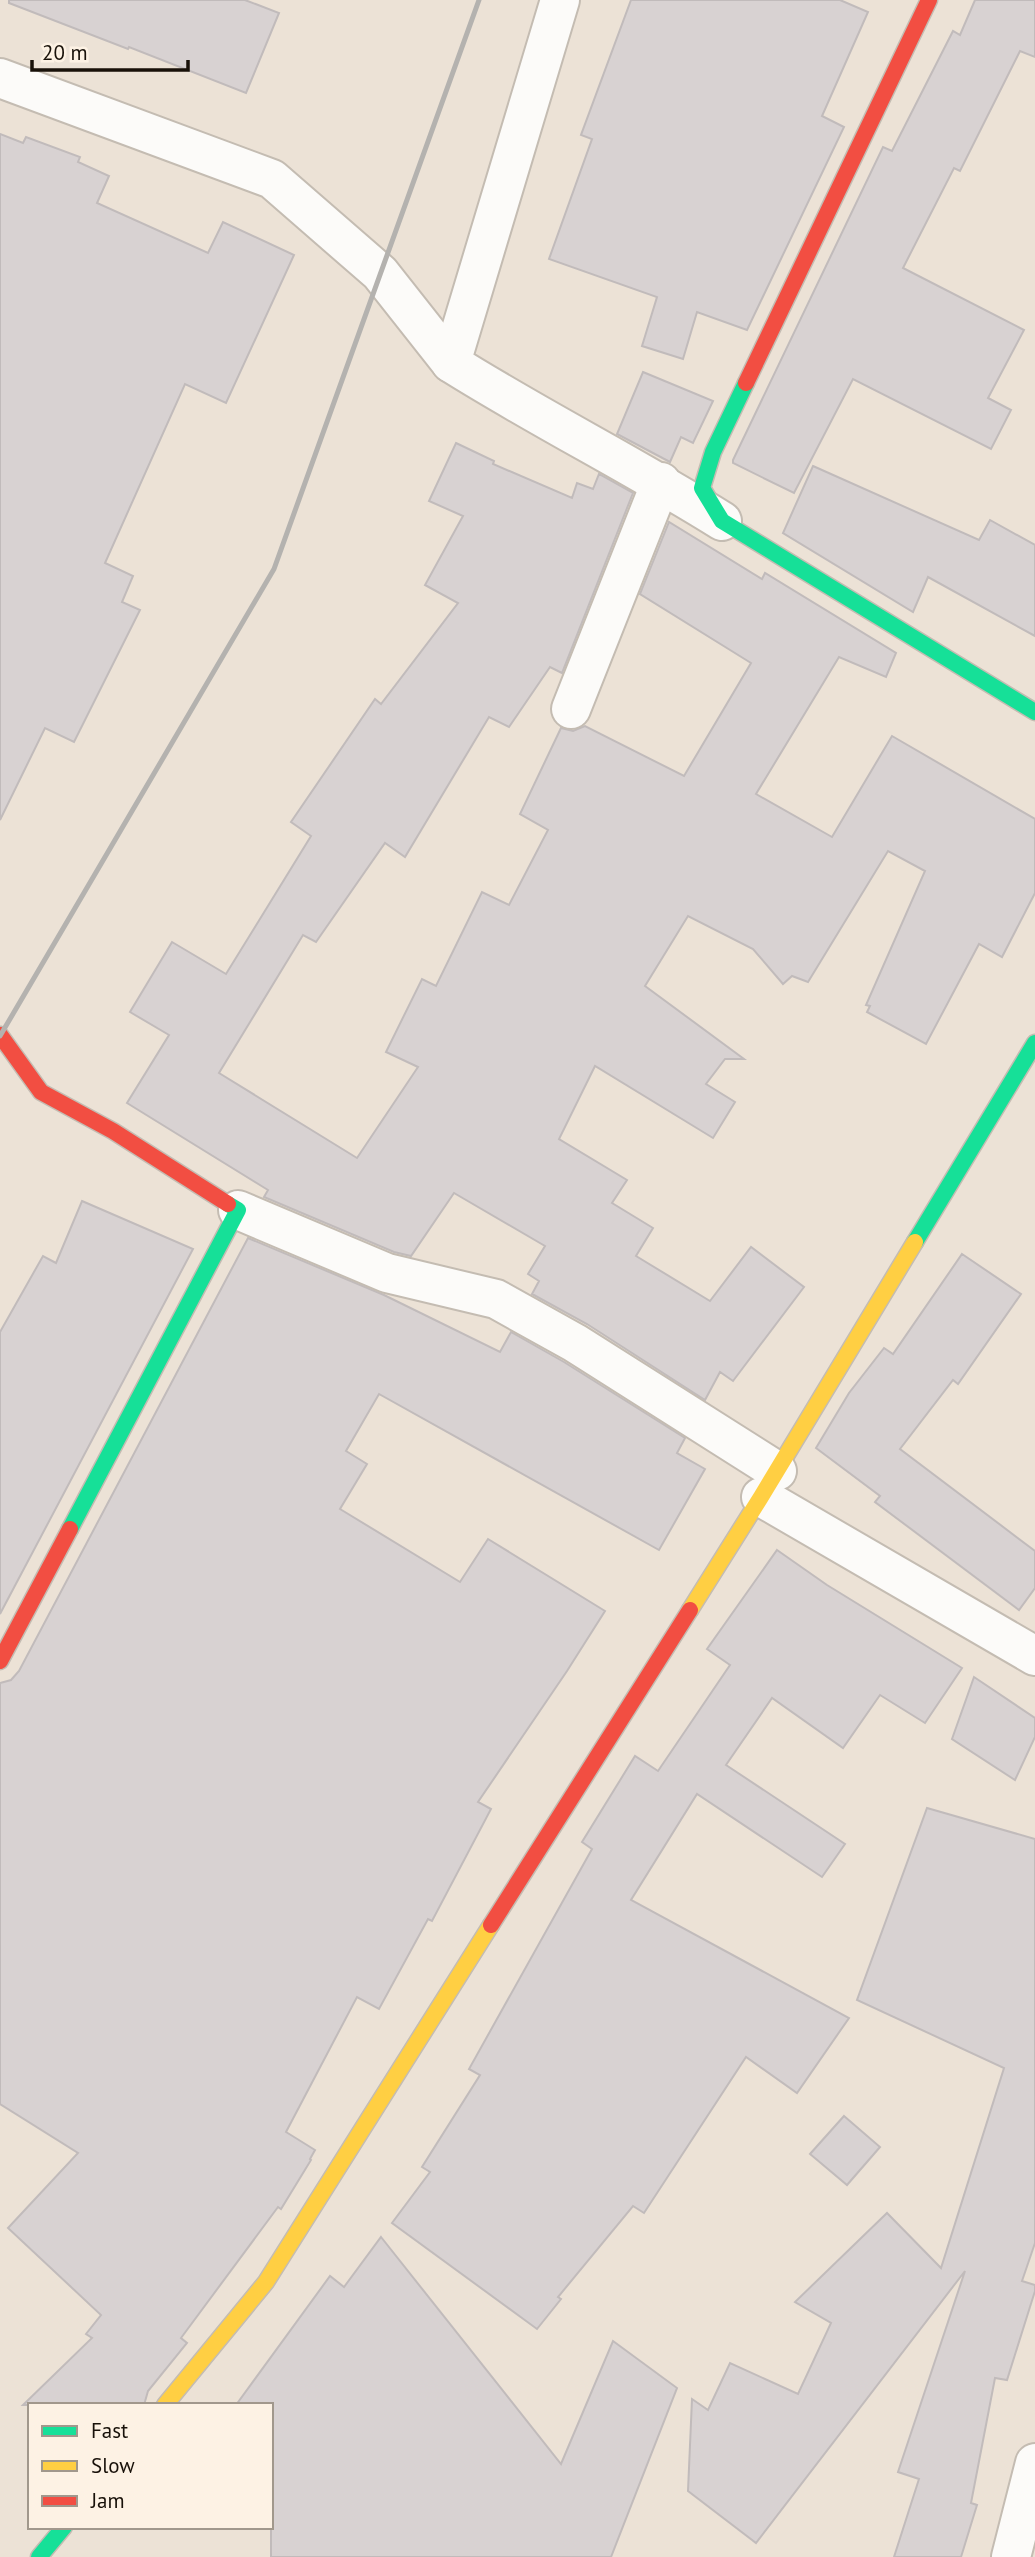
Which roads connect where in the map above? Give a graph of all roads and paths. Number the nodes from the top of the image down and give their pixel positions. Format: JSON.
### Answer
{"nodes":[{"id":1,"x":560,"y":0,"type":"edge"},
{"id":2,"x":929,"y":0,"type":"edge"},
{"id":3,"x":0,"y":78,"type":"edge"},
{"id":4,"x":451,"y":363,"type":"junction"},
{"id":5,"x":661,"y":482,"type":"junction"},
{"id":6,"x":722,"y":521,"type":"junction"},
{"id":7,"x":571,"y":709,"type":"dead end"},
{"id":8,"x":1035,"y":712,"type":"edge"},
{"id":9,"x":0,"y":1035,"type":"edge"},
{"id":10,"x":1035,"y":1043,"type":"edge"},
{"id":11,"x":238,"y":1210,"type":"junction"},
{"id":12,"x":769,"y":1484,"type":"junction"},
{"id":13,"x":1035,"y":1656,"type":"edge"},
{"id":14,"x":0,"y":1661,"type":"edge"},
{"id":15,"x":167,"y":2403,"type":"edge"},
{"id":16,"x":1035,"y":2463,"type":"edge"},
{"id":17,"x":62,"y":2529,"type":"edge"},
{"id":18,"x":39,"y":2557,"type":"edge"},
{"id":19,"x":1011,"y":2557,"type":"edge"}],
"edges":[{"from":1,"to":4,"type":"street"},
{"from":2,"to":6,"type":"street"},
{"from":3,"to":4,"type":"street"},
{"from":4,"to":5,"type":"street"},
{"from":5,"to":6,"type":"street"},
{"from":5,"to":7,"type":"street"},
{"from":6,"to":8,"type":"street"},
{"from":9,"to":11,"type":"street"},
{"from":10,"to":12,"type":"street"},
{"from":11,"to":12,"type":"street"},
{"from":11,"to":14,"type":"street"},
{"from":12,"to":13,"type":"street"},
{"from":12,"to":15,"type":"street"},
{"from":16,"to":19,"type":"street"},
{"from":17,"to":18,"type":"street"}]}
